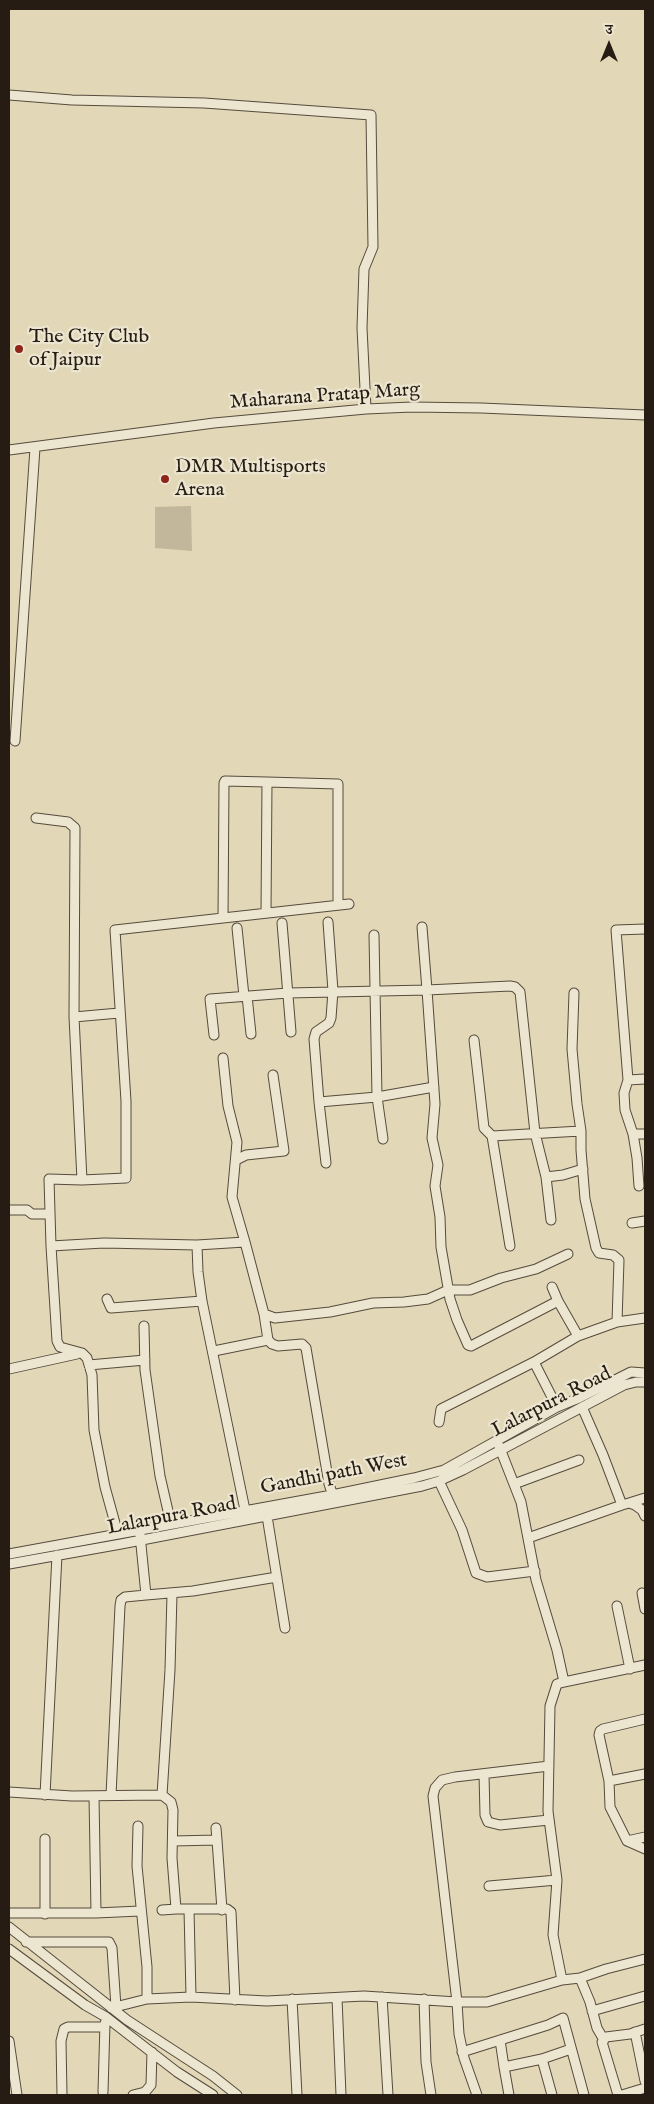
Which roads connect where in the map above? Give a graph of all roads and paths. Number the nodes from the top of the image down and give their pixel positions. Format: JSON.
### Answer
{"nodes":[{"id":1,"x":9,"y":95,"type":"edge"},
{"id":2,"x":366,"y":409,"type":"junction"},
{"id":3,"x":645,"y":415,"type":"edge"},
{"id":4,"x":35,"y":448,"type":"junction"},
{"id":5,"x":9,"y":450,"type":"edge"},
{"id":6,"x":15,"y":741,"type":"dead end"},
{"id":7,"x":267,"y":782,"type":"junction"},
{"id":8,"x":36,"y":818,"type":"dead end"},
{"id":9,"x":349,"y":904,"type":"dead end"},
{"id":10,"x":338,"y":905,"type":"junction"},
{"id":11,"x":266,"y":913,"type":"junction"},
{"id":12,"x":223,"y":918,"type":"junction"},
{"id":13,"x":328,"y":922,"type":"dead end"},
{"id":14,"x":282,"y":923,"type":"dead end"},
{"id":15,"x":422,"y":926,"type":"dead end"},
{"id":16,"x":238,"y":928,"type":"dead end"},
{"id":17,"x":645,"y":929,"type":"edge"},
{"id":18,"x":374,"y":935,"type":"dead end"},
{"id":19,"x":375,"y":990,"type":"junction"},
{"id":20,"x":427,"y":990,"type":"junction"},
{"id":21,"x":334,"y":991,"type":"junction"},
{"id":22,"x":574,"y":992,"type":"dead end"},
{"id":23,"x":288,"y":993,"type":"junction"},
{"id":24,"x":245,"y":996,"type":"junction"},
{"id":25,"x":119,"y":1014,"type":"junction"},
{"id":26,"x":74,"y":1017,"type":"junction"},
{"id":27,"x":291,"y":1032,"type":"dead end"},
{"id":28,"x":251,"y":1034,"type":"dead end"},
{"id":29,"x":214,"y":1035,"type":"dead end"},
{"id":30,"x":474,"y":1040,"type":"dead end"},
{"id":31,"x":223,"y":1058,"type":"dead end"},
{"id":32,"x":273,"y":1075,"type":"dead end"},
{"id":33,"x":645,"y":1079,"type":"edge"},
{"id":34,"x":628,"y":1080,"type":"junction"},
{"id":35,"x":434,"y":1087,"type":"junction"},
{"id":36,"x":377,"y":1097,"type":"junction"},
{"id":37,"x":319,"y":1102,"type":"junction"},
{"id":38,"x":581,"y":1131,"type":"junction"},
{"id":39,"x":535,"y":1133,"type":"junction"},
{"id":40,"x":633,"y":1134,"type":"junction"},
{"id":41,"x":645,"y":1134,"type":"edge"},
{"id":42,"x":492,"y":1136,"type":"junction"},
{"id":43,"x":383,"y":1139,"type":"dead end"},
{"id":44,"x":236,"y":1160,"type":"junction"},
{"id":45,"x":326,"y":1163,"type":"dead end"},
{"id":46,"x":583,"y":1169,"type":"junction"},
{"id":47,"x":546,"y":1177,"type":"junction"},
{"id":48,"x":82,"y":1180,"type":"junction"},
{"id":49,"x":639,"y":1186,"type":"dead end"},
{"id":50,"x":9,"y":1210,"type":"edge"},
{"id":51,"x":49,"y":1214,"type":"junction"},
{"id":52,"x":552,"y":1220,"type":"dead end"},
{"id":53,"x":645,"y":1221,"type":"edge"},
{"id":54,"x":632,"y":1223,"type":"dead end"},
{"id":55,"x":245,"y":1242,"type":"junction"},
{"id":56,"x":197,"y":1245,"type":"junction"},
{"id":57,"x":51,"y":1246,"type":"junction"},
{"id":58,"x":510,"y":1246,"type":"dead end"},
{"id":59,"x":568,"y":1254,"type":"dead end"},
{"id":60,"x":552,"y":1287,"type":"dead end"},
{"id":61,"x":448,"y":1290,"type":"junction"},
{"id":62,"x":107,"y":1299,"type":"dead end"},
{"id":63,"x":202,"y":1301,"type":"junction"},
{"id":64,"x":558,"y":1301,"type":"junction"},
{"id":65,"x":264,"y":1314,"type":"junction"},
{"id":66,"x":645,"y":1318,"type":"edge"},
{"id":67,"x":617,"y":1322,"type":"junction"},
{"id":68,"x":144,"y":1326,"type":"dead end"},
{"id":69,"x":578,"y":1336,"type":"junction"},
{"id":70,"x":268,"y":1340,"type":"junction"},
{"id":71,"x":214,"y":1351,"type":"junction"},
{"id":72,"x":82,"y":1354,"type":"junction"},
{"id":73,"x":145,"y":1360,"type":"junction"},
{"id":74,"x":534,"y":1362,"type":"junction"},
{"id":75,"x":89,"y":1365,"type":"junction"},
{"id":76,"x":9,"y":1369,"type":"edge"},
{"id":77,"x":645,"y":1372,"type":"edge"},
{"id":78,"x":645,"y":1382,"type":"edge"},
{"id":79,"x":556,"y":1407,"type":"junction"},
{"id":80,"x":582,"y":1407,"type":"junction"},
{"id":81,"x":439,"y":1422,"type":"dead end"},
{"id":82,"x":498,"y":1446,"type":"junction"},
{"id":83,"x":579,"y":1460,"type":"dead end"},
{"id":84,"x":440,"y":1481,"type":"junction"},
{"id":85,"x":514,"y":1484,"type":"junction"},
{"id":86,"x":645,"y":1498,"type":"edge"},
{"id":87,"x":334,"y":1499,"type":"junction"},
{"id":88,"x":625,"y":1504,"type":"junction"},
{"id":89,"x":245,"y":1510,"type":"junction"},
{"id":90,"x":267,"y":1516,"type":"junction"},
{"id":91,"x":645,"y":1516,"type":"edge"},
{"id":92,"x":171,"y":1524,"type":"junction"},
{"id":93,"x":139,"y":1530,"type":"junction"},
{"id":94,"x":118,"y":1534,"type":"junction"},
{"id":95,"x":528,"y":1538,"type":"junction"},
{"id":96,"x":141,"y":1541,"type":"junction"},
{"id":97,"x":9,"y":1554,"type":"edge"},
{"id":98,"x":58,"y":1555,"type":"junction"},
{"id":99,"x":9,"y":1564,"type":"edge"},
{"id":100,"x":535,"y":1572,"type":"junction"},
{"id":101,"x":277,"y":1577,"type":"junction"},
{"id":102,"x":172,"y":1594,"type":"junction"},
{"id":103,"x":642,"y":1594,"type":"dead end"},
{"id":104,"x":146,"y":1595,"type":"junction"},
{"id":105,"x":617,"y":1606,"type":"dead end"},
{"id":106,"x":645,"y":1609,"type":"edge"},
{"id":107,"x":285,"y":1628,"type":"dead end"},
{"id":108,"x":645,"y":1665,"type":"edge"},
{"id":109,"x":630,"y":1669,"type":"junction"},
{"id":110,"x":564,"y":1682,"type":"junction"},
{"id":111,"x":645,"y":1720,"type":"edge"},
{"id":112,"x":549,"y":1766,"type":"junction"},
{"id":113,"x":484,"y":1774,"type":"junction"},
{"id":114,"x":645,"y":1774,"type":"edge"},
{"id":115,"x":609,"y":1781,"type":"junction"},
{"id":116,"x":9,"y":1792,"type":"edge"},
{"id":117,"x":45,"y":1795,"type":"junction"},
{"id":118,"x":111,"y":1795,"type":"junction"},
{"id":119,"x":162,"y":1795,"type":"junction"},
{"id":120,"x":94,"y":1796,"type":"junction"},
{"id":121,"x":549,"y":1820,"type":"junction"},
{"id":122,"x":138,"y":1826,"type":"dead end"},
{"id":123,"x":216,"y":1828,"type":"dead end"},
{"id":124,"x":645,"y":1837,"type":"edge"},
{"id":125,"x":44,"y":1839,"type":"dead end"},
{"id":126,"x":173,"y":1840,"type":"junction"},
{"id":127,"x":217,"y":1840,"type":"junction"},
{"id":128,"x":627,"y":1840,"type":"junction"},
{"id":129,"x":645,"y":1849,"type":"edge"},
{"id":130,"x":557,"y":1880,"type":"junction"},
{"id":131,"x":489,"y":1886,"type":"dead end"},
{"id":132,"x":140,"y":1910,"type":"junction"},
{"id":133,"x":162,"y":1910,"type":"dead end"},
{"id":134,"x":176,"y":1910,"type":"junction"},
{"id":135,"x":189,"y":1910,"type":"junction"},
{"id":136,"x":222,"y":1910,"type":"junction"},
{"id":137,"x":9,"y":1913,"type":"edge"},
{"id":138,"x":96,"y":1913,"type":"junction"},
{"id":139,"x":45,"y":1914,"type":"junction"},
{"id":140,"x":9,"y":1929,"type":"edge"},
{"id":141,"x":26,"y":1942,"type":"junction"},
{"id":142,"x":9,"y":1949,"type":"edge"},
{"id":143,"x":645,"y":1959,"type":"edge"},
{"id":144,"x":580,"y":1978,"type":"junction"},
{"id":145,"x":562,"y":1980,"type":"junction"},
{"id":146,"x":645,"y":1996,"type":"edge"},
{"id":147,"x":191,"y":1997,"type":"junction"},
{"id":148,"x":382,"y":1997,"type":"junction"},
{"id":149,"x":337,"y":1998,"type":"junction"},
{"id":150,"x":147,"y":1999,"type":"junction"},
{"id":151,"x":292,"y":1999,"type":"junction"},
{"id":152,"x":424,"y":1999,"type":"junction"},
{"id":153,"x":235,"y":2000,"type":"junction"},
{"id":154,"x":457,"y":2002,"type":"junction"},
{"id":155,"x":111,"y":2007,"type":"junction"},
{"id":156,"x":592,"y":2011,"type":"junction"},
{"id":157,"x":105,"y":2022,"type":"junction"},
{"id":158,"x":645,"y":2029,"type":"edge"},
{"id":159,"x":635,"y":2032,"type":"junction"},
{"id":160,"x":500,"y":2040,"type":"junction"},
{"id":161,"x":604,"y":2040,"type":"junction"},
{"id":162,"x":9,"y":2041,"type":"edge"},
{"id":163,"x":571,"y":2049,"type":"junction"},
{"id":164,"x":152,"y":2052,"type":"junction"},
{"id":165,"x":462,"y":2052,"type":"junction"},
{"id":166,"x":542,"y":2060,"type":"junction"},
{"id":167,"x":504,"y":2067,"type":"junction"},
{"id":168,"x":645,"y":2081,"type":"edge"},
{"id":169,"x":645,"y":2088,"type":"edge"},
{"id":170,"x":103,"y":2092,"type":"dead end"},
{"id":171,"x":17,"y":2095,"type":"edge"},
{"id":172,"x":62,"y":2095,"type":"edge"},
{"id":173,"x":133,"y":2095,"type":"edge"},
{"id":174,"x":213,"y":2095,"type":"edge"},
{"id":175,"x":238,"y":2095,"type":"edge"},
{"id":176,"x":297,"y":2095,"type":"edge"},
{"id":177,"x":341,"y":2095,"type":"edge"},
{"id":178,"x":388,"y":2095,"type":"edge"},
{"id":179,"x":431,"y":2095,"type":"edge"},
{"id":180,"x":477,"y":2095,"type":"edge"},
{"id":181,"x":509,"y":2095,"type":"edge"},
{"id":182,"x":552,"y":2095,"type":"edge"},
{"id":183,"x":584,"y":2095,"type":"edge"},
{"id":184,"x":620,"y":2095,"type":"edge"}],
"edges":[{"from":1,"to":2,"type":"street"},
{"from":2,"to":3,"type":"street","name":"Maharana Pratap Marg"},
{"from":2,"to":4,"type":"street","name":"Maharana Pratap Marg"},
{"from":4,"to":5,"type":"street","name":"Maharana Pratap Marg"},
{"from":4,"to":6,"type":"street"},
{"from":7,"to":10,"type":"street"},
{"from":7,"to":11,"type":"street"},
{"from":7,"to":12,"type":"street"},
{"from":8,"to":26,"type":"street"},
{"from":9,"to":10,"type":"street"},
{"from":10,"to":11,"type":"street"},
{"from":11,"to":12,"type":"street"},
{"from":12,"to":25,"type":"street"},
{"from":13,"to":21,"type":"street"},
{"from":14,"to":23,"type":"street"},
{"from":15,"to":20,"type":"street"},
{"from":16,"to":24,"type":"street"},
{"from":17,"to":34,"type":"street"},
{"from":18,"to":19,"type":"street"},
{"from":19,"to":20,"type":"street"},
{"from":19,"to":21,"type":"street"},
{"from":19,"to":36,"type":"street"},
{"from":20,"to":35,"type":"street"},
{"from":20,"to":39,"type":"street"},
{"from":21,"to":23,"type":"street"},
{"from":21,"to":37,"type":"street"},
{"from":22,"to":38,"type":"street"},
{"from":23,"to":24,"type":"street"},
{"from":23,"to":27,"type":"street"},
{"from":24,"to":28,"type":"street"},
{"from":24,"to":29,"type":"street"},
{"from":25,"to":26,"type":"street"},
{"from":25,"to":48,"type":"street"},
{"from":26,"to":48,"type":"street"},
{"from":30,"to":42,"type":"street"},
{"from":31,"to":44,"type":"street"},
{"from":32,"to":44,"type":"street"},
{"from":33,"to":34,"type":"street"},
{"from":34,"to":40,"type":"street"},
{"from":35,"to":36,"type":"street"},
{"from":35,"to":61,"type":"street"},
{"from":36,"to":37,"type":"street"},
{"from":36,"to":43,"type":"street"},
{"from":37,"to":45,"type":"street"},
{"from":38,"to":39,"type":"street"},
{"from":38,"to":46,"type":"street"},
{"from":39,"to":42,"type":"street"},
{"from":39,"to":47,"type":"street"},
{"from":40,"to":41,"type":"street"},
{"from":40,"to":49,"type":"street"},
{"from":42,"to":58,"type":"street"},
{"from":44,"to":55,"type":"street"},
{"from":46,"to":47,"type":"street"},
{"from":46,"to":67,"type":"street"},
{"from":47,"to":52,"type":"street"},
{"from":48,"to":51,"type":"street"},
{"from":50,"to":51,"type":"street"},
{"from":51,"to":57,"type":"street"},
{"from":53,"to":54,"type":"street"},
{"from":55,"to":56,"type":"street"},
{"from":55,"to":65,"type":"street"},
{"from":56,"to":57,"type":"street"},
{"from":56,"to":63,"type":"street"},
{"from":57,"to":72,"type":"street"},
{"from":59,"to":61,"type":"street"},
{"from":60,"to":64,"type":"street"},
{"from":61,"to":64,"type":"street"},
{"from":61,"to":65,"type":"street"},
{"from":62,"to":63,"type":"street"},
{"from":63,"to":71,"type":"street"},
{"from":64,"to":69,"type":"street"},
{"from":65,"to":70,"type":"street"},
{"from":66,"to":67,"type":"street"},
{"from":67,"to":69,"type":"street"},
{"from":68,"to":73,"type":"street"},
{"from":69,"to":74,"type":"street"},
{"from":70,"to":71,"type":"street"},
{"from":70,"to":87,"type":"street"},
{"from":71,"to":89,"type":"street"},
{"from":72,"to":75,"type":"street"},
{"from":72,"to":76,"type":"street"},
{"from":73,"to":75,"type":"street"},
{"from":73,"to":92,"type":"street"},
{"from":74,"to":79,"type":"street"},
{"from":74,"to":81,"type":"street"},
{"from":75,"to":94,"type":"street"},
{"from":77,"to":79,"type":"street","name":"Gandhi path West"},
{"from":78,"to":80,"type":"street","name":"Lalarpura Road"},
{"from":79,"to":82,"type":"street","name":"Gandhi path West"},
{"from":80,"to":82,"type":"street","name":"Lalarpura Road"},
{"from":80,"to":88,"type":"street"},
{"from":82,"to":84,"type":"street","name":"Lalarpura Road"},
{"from":82,"to":85,"type":"street"},
{"from":82,"to":87,"type":"street","name":"Gandhi path West"},
{"from":83,"to":85,"type":"street"},
{"from":84,"to":87,"type":"street","name":"Lalarpura Road"},
{"from":84,"to":100,"type":"street"},
{"from":85,"to":95,"type":"street"},
{"from":86,"to":88,"type":"street"},
{"from":87,"to":89,"type":"street","name":"Gandhi path West"},
{"from":87,"to":90,"type":"street","name":"Lalarpura Road"},
{"from":88,"to":91,"type":"street"},
{"from":88,"to":95,"type":"street"},
{"from":89,"to":92,"type":"street","name":"Gandhi path West"},
{"from":90,"to":96,"type":"street","name":"Lalarpura Road"},
{"from":90,"to":101,"type":"street"},
{"from":92,"to":93,"type":"street","name":"Gandhi path West"},
{"from":93,"to":94,"type":"street","name":"Gandhi path West"},
{"from":93,"to":96,"type":"street"},
{"from":94,"to":97,"type":"street","name":"Gandhi path West"},
{"from":95,"to":100,"type":"street"},
{"from":96,"to":98,"type":"street","name":"Lalarpura Road"},
{"from":96,"to":104,"type":"street"},
{"from":98,"to":99,"type":"street","name":"Lalarpura Road"},
{"from":98,"to":117,"type":"street"},
{"from":100,"to":110,"type":"street"},
{"from":101,"to":102,"type":"street"},
{"from":101,"to":107,"type":"street"},
{"from":102,"to":104,"type":"street"},
{"from":102,"to":119,"type":"street"},
{"from":103,"to":106,"type":"street"},
{"from":104,"to":118,"type":"street"},
{"from":105,"to":109,"type":"street"},
{"from":108,"to":109,"type":"street"},
{"from":109,"to":110,"type":"street"},
{"from":110,"to":112,"type":"street"},
{"from":111,"to":115,"type":"street"},
{"from":112,"to":113,"type":"street"},
{"from":112,"to":121,"type":"street"},
{"from":113,"to":121,"type":"street"},
{"from":113,"to":154,"type":"street"},
{"from":114,"to":115,"type":"street"},
{"from":115,"to":128,"type":"street"},
{"from":116,"to":117,"type":"street"},
{"from":117,"to":120,"type":"street"},
{"from":118,"to":119,"type":"street"},
{"from":118,"to":120,"type":"street"},
{"from":119,"to":126,"type":"street"},
{"from":120,"to":138,"type":"street"},
{"from":121,"to":130,"type":"street"},
{"from":122,"to":132,"type":"street"},
{"from":123,"to":127,"type":"street"},
{"from":124,"to":128,"type":"street"},
{"from":125,"to":139,"type":"street"},
{"from":126,"to":127,"type":"street"},
{"from":126,"to":134,"type":"street"},
{"from":127,"to":136,"type":"street"},
{"from":128,"to":129,"type":"street"},
{"from":130,"to":131,"type":"street"},
{"from":130,"to":145,"type":"street"},
{"from":132,"to":138,"type":"street"},
{"from":132,"to":150,"type":"street"},
{"from":133,"to":134,"type":"street"},
{"from":134,"to":135,"type":"street"},
{"from":135,"to":136,"type":"street"},
{"from":135,"to":147,"type":"street"},
{"from":136,"to":153,"type":"street"},
{"from":137,"to":139,"type":"street"},
{"from":138,"to":139,"type":"street"},
{"from":140,"to":141,"type":"street"},
{"from":141,"to":155,"type":"street"},
{"from":141,"to":155,"type":"street"},
{"from":142,"to":157,"type":"street"},
{"from":143,"to":144,"type":"street"},
{"from":144,"to":145,"type":"street"},
{"from":144,"to":156,"type":"street"},
{"from":145,"to":154,"type":"street"},
{"from":146,"to":156,"type":"street"},
{"from":147,"to":150,"type":"street"},
{"from":147,"to":153,"type":"street"},
{"from":148,"to":149,"type":"street"},
{"from":148,"to":152,"type":"street"},
{"from":148,"to":178,"type":"street"},
{"from":149,"to":151,"type":"street"},
{"from":149,"to":177,"type":"street"},
{"from":150,"to":155,"type":"street"},
{"from":151,"to":153,"type":"street"},
{"from":151,"to":176,"type":"street"},
{"from":152,"to":154,"type":"street"},
{"from":152,"to":179,"type":"street"},
{"from":154,"to":165,"type":"street"},
{"from":155,"to":157,"type":"street"},
{"from":155,"to":175,"type":"street"},
{"from":156,"to":161,"type":"street"},
{"from":157,"to":164,"type":"street"},
{"from":157,"to":170,"type":"street"},
{"from":157,"to":172,"type":"street"},
{"from":158,"to":159,"type":"street"},
{"from":159,"to":161,"type":"street"},
{"from":159,"to":168,"type":"street"},
{"from":160,"to":163,"type":"street"},
{"from":160,"to":165,"type":"street"},
{"from":160,"to":167,"type":"street"},
{"from":161,"to":184,"type":"street"},
{"from":162,"to":171,"type":"street"},
{"from":163,"to":166,"type":"street"},
{"from":163,"to":183,"type":"street"},
{"from":164,"to":173,"type":"street"},
{"from":164,"to":174,"type":"street"},
{"from":165,"to":180,"type":"street"},
{"from":166,"to":167,"type":"street"},
{"from":166,"to":182,"type":"street"},
{"from":167,"to":181,"type":"street"},
{"from":169,"to":184,"type":"street"}]}
